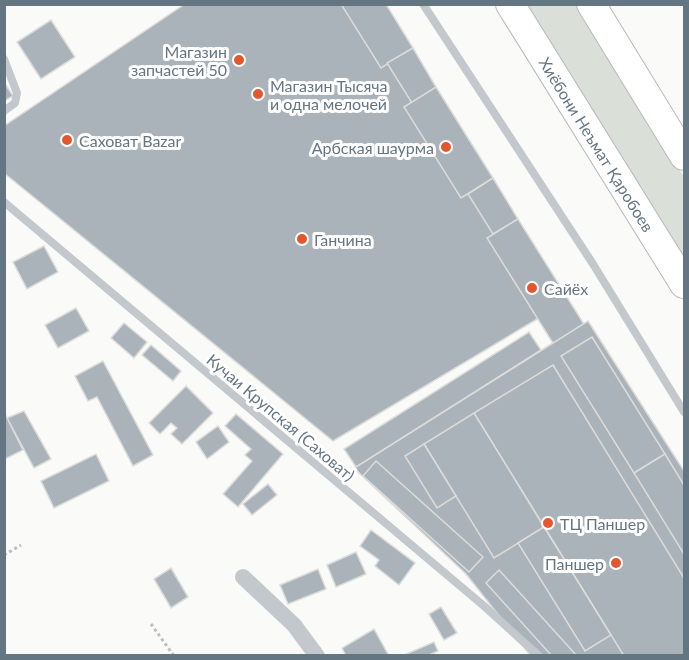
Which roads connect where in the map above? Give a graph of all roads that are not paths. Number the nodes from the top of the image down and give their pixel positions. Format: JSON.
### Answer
{"nodes":[{"id":1,"x":423,"y":4,"type":"edge"},
{"id":2,"x":510,"y":4,"type":"edge"},
{"id":3,"x":591,"y":4,"type":"edge"},
{"id":4,"x":4,"y":59,"type":"edge"},
{"id":5,"x":4,"y":111,"type":"edge"},
{"id":6,"x":684,"y":155,"type":"edge"},
{"id":7,"x":4,"y":202,"type":"edge"},
{"id":8,"x":684,"y":284,"type":"edge"},
{"id":9,"x":684,"y":412,"type":"edge"},
{"id":10,"x":243,"y":577,"type":"dead end"},
{"id":11,"x":317,"y":656,"type":"edge"},
{"id":12,"x":539,"y":656,"type":"edge"}],
"edges":[{"from":1,"to":9,"type":"lane"},
{"from":2,"to":8,"type":"highway","name":"Хиёбони Неъмат Қаробоев"},
{"from":3,"to":6,"type":"highway"},
{"from":4,"to":5,"type":"lane"},
{"from":7,"to":12,"type":"lane","name":"Кучаи Крупская (Саховат)"},
{"from":10,"to":11,"type":"street"}]}
